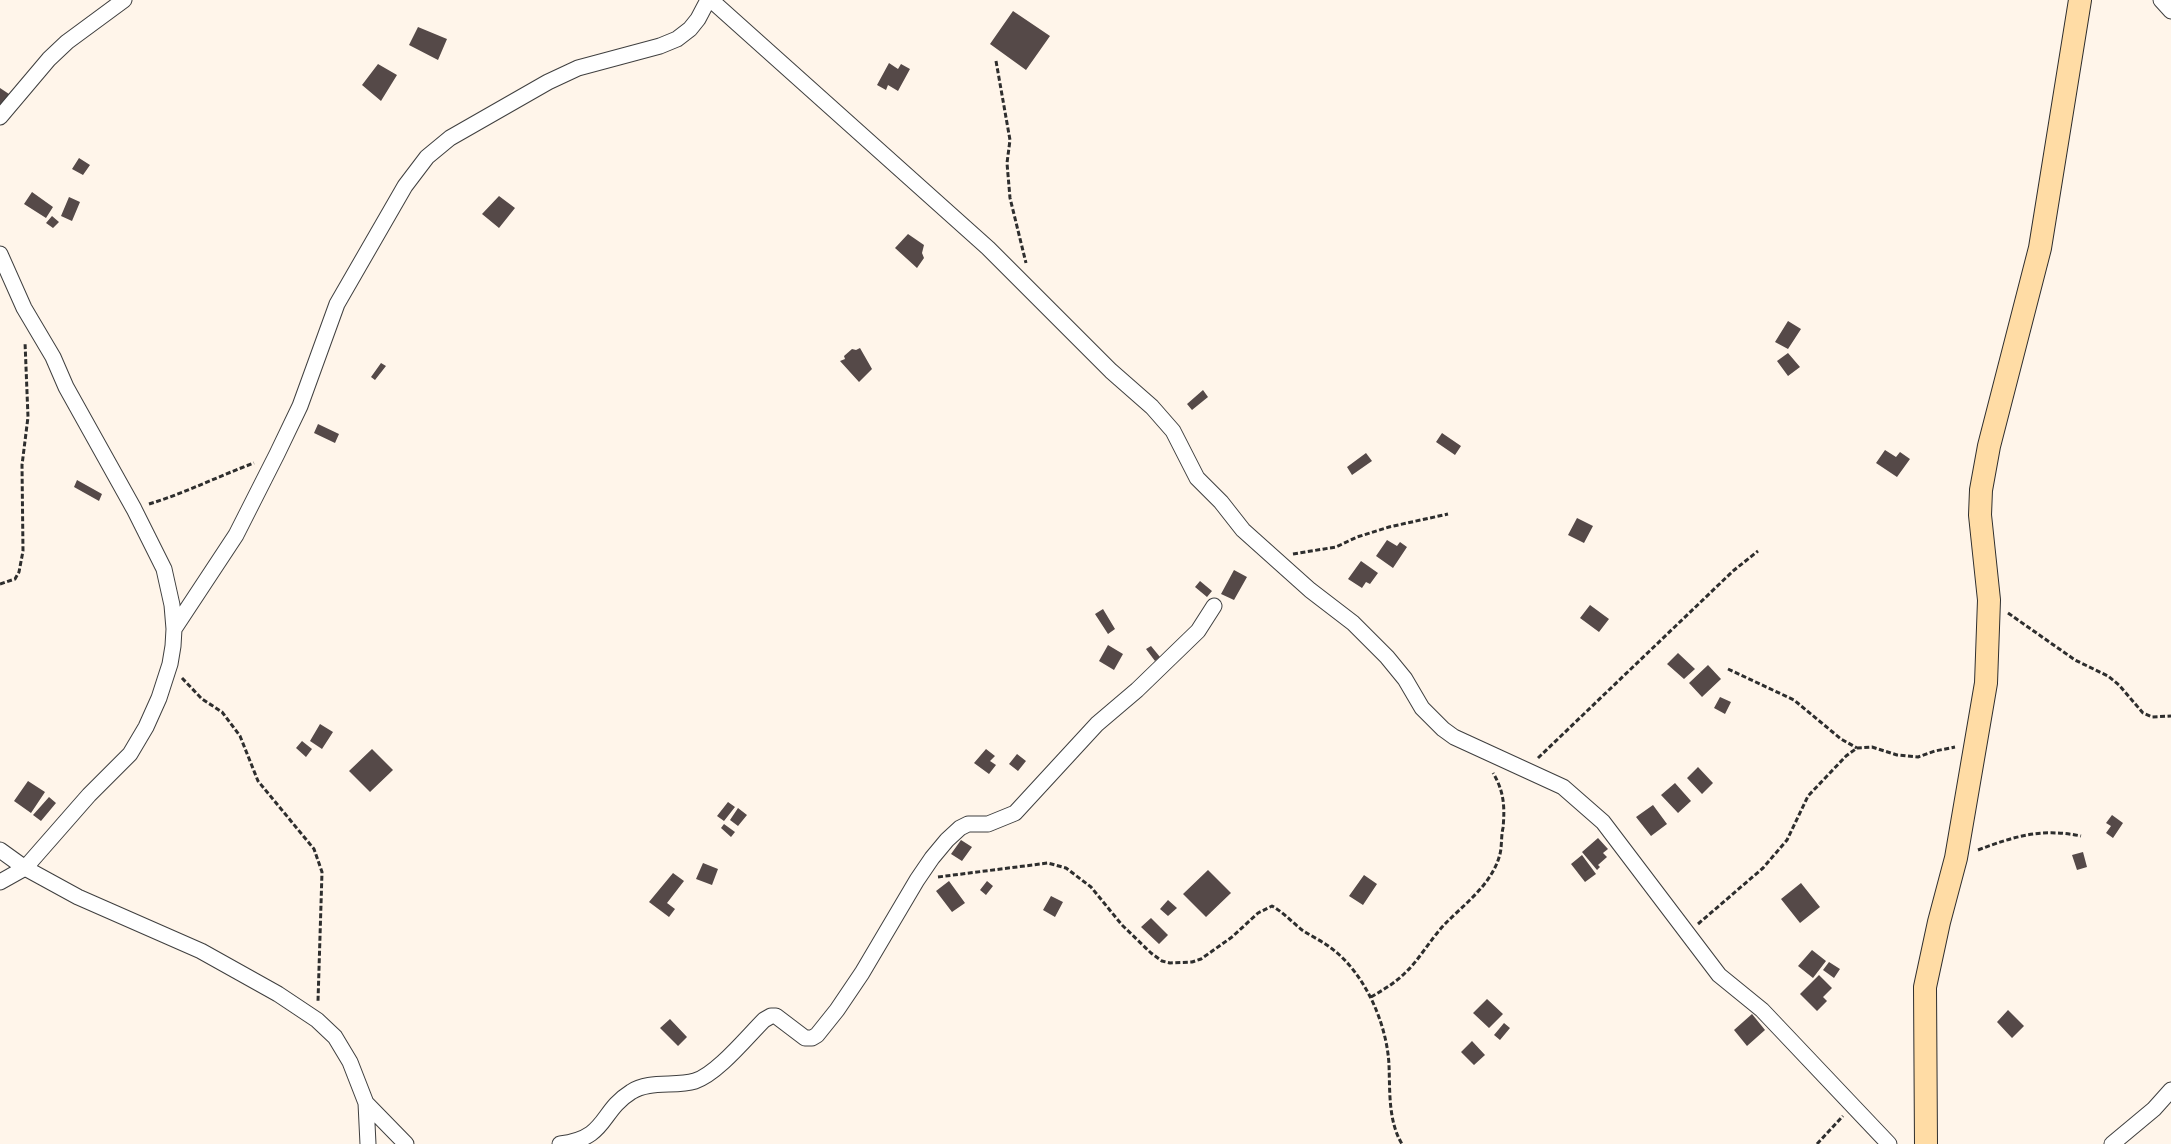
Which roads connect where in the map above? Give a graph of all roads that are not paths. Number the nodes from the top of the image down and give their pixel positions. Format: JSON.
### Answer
{"nodes":[{"id":1,"x":124,"y":0,"type":"edge"},
{"id":2,"x":709,"y":0,"type":"edge"},
{"id":3,"x":2080,"y":0,"type":"edge"},
{"id":4,"x":2161,"y":0,"type":"edge"},
{"id":5,"x":2171,"y":11,"type":"edge"},
{"id":6,"x":0,"y":117,"type":"edge"},
{"id":7,"x":0,"y":254,"type":"edge"},
{"id":8,"x":1214,"y":606,"type":"dead end"},
{"id":9,"x":174,"y":629,"type":"junction"},
{"id":10,"x":0,"y":850,"type":"edge"},
{"id":11,"x":25,"y":868,"type":"junction"},
{"id":12,"x":0,"y":882,"type":"edge"},
{"id":13,"x":2171,"y":1090,"type":"edge"},
{"id":14,"x":366,"y":1103,"type":"junction"},
{"id":15,"x":368,"y":1144,"type":"edge"},
{"id":16,"x":406,"y":1144,"type":"edge"},
{"id":17,"x":560,"y":1144,"type":"edge"},
{"id":18,"x":1889,"y":1144,"type":"edge"},
{"id":19,"x":1926,"y":1144,"type":"edge"},
{"id":20,"x":2112,"y":1144,"type":"edge"}],
"edges":[{"from":1,"to":6,"type":"street"},
{"from":2,"to":9,"type":"street"},
{"from":2,"to":18,"type":"street"},
{"from":3,"to":19,"type":"main road"},
{"from":4,"to":5,"type":"street"},
{"from":7,"to":9,"type":"street"},
{"from":8,"to":17,"type":"street"},
{"from":9,"to":11,"type":"street"},
{"from":10,"to":11,"type":"street"},
{"from":11,"to":12,"type":"street"},
{"from":11,"to":14,"type":"street"},
{"from":13,"to":20,"type":"street"},
{"from":14,"to":15,"type":"street"},
{"from":14,"to":16,"type":"street"}]}
